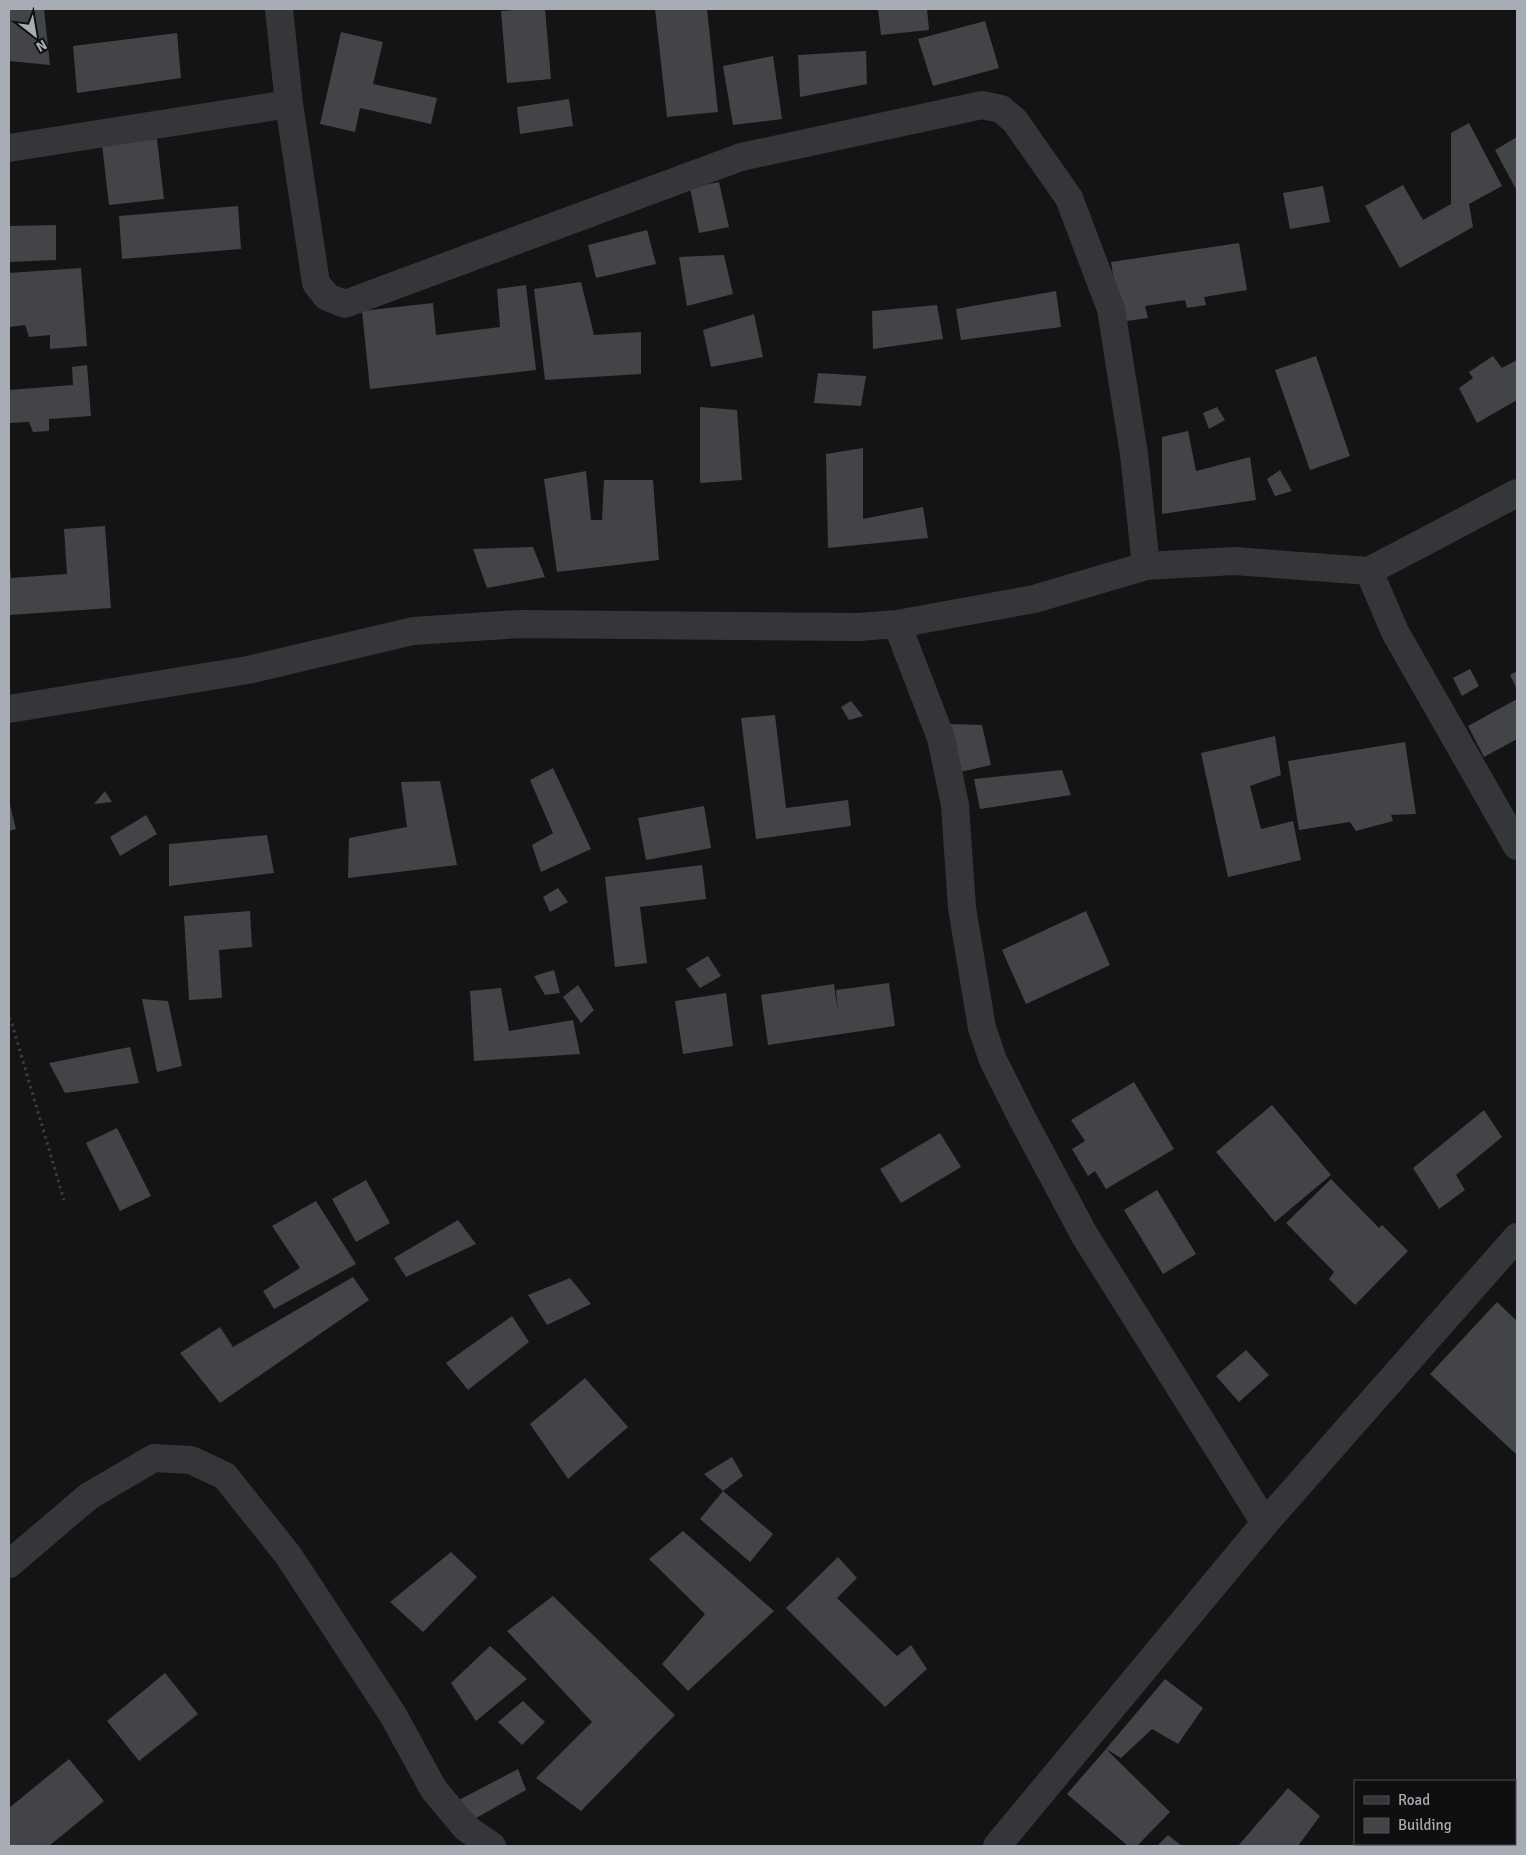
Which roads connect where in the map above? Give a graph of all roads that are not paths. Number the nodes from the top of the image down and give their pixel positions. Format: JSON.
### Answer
{"nodes":[{"id":1,"x":278,"y":9,"type":"edge"},
{"id":2,"x":289,"y":104,"type":"junction"},
{"id":3,"x":9,"y":148,"type":"edge"},
{"id":4,"x":1517,"y":493,"type":"edge"},
{"id":5,"x":1146,"y":566,"type":"junction"},
{"id":6,"x":1369,"y":571,"type":"junction"},
{"id":7,"x":898,"y":624,"type":"junction"},
{"id":8,"x":9,"y":709,"type":"edge"},
{"id":9,"x":1517,"y":846,"type":"edge"},
{"id":10,"x":1517,"y":1237,"type":"edge"},
{"id":11,"x":1265,"y":1523,"type":"junction"},
{"id":12,"x":9,"y":1564,"type":"edge"},
{"id":13,"x":492,"y":1846,"type":"edge"},
{"id":14,"x":997,"y":1846,"type":"edge"}],
"edges":[{"from":1,"to":2,"type":"street"},
{"from":2,"to":3,"type":"street"},
{"from":2,"to":5,"type":"street"},
{"from":4,"to":6,"type":"street"},
{"from":5,"to":6,"type":"street"},
{"from":5,"to":7,"type":"street"},
{"from":6,"to":9,"type":"street"},
{"from":7,"to":8,"type":"street"},
{"from":7,"to":11,"type":"street"},
{"from":10,"to":11,"type":"street"},
{"from":11,"to":14,"type":"street"},
{"from":12,"to":13,"type":"street"}]}
